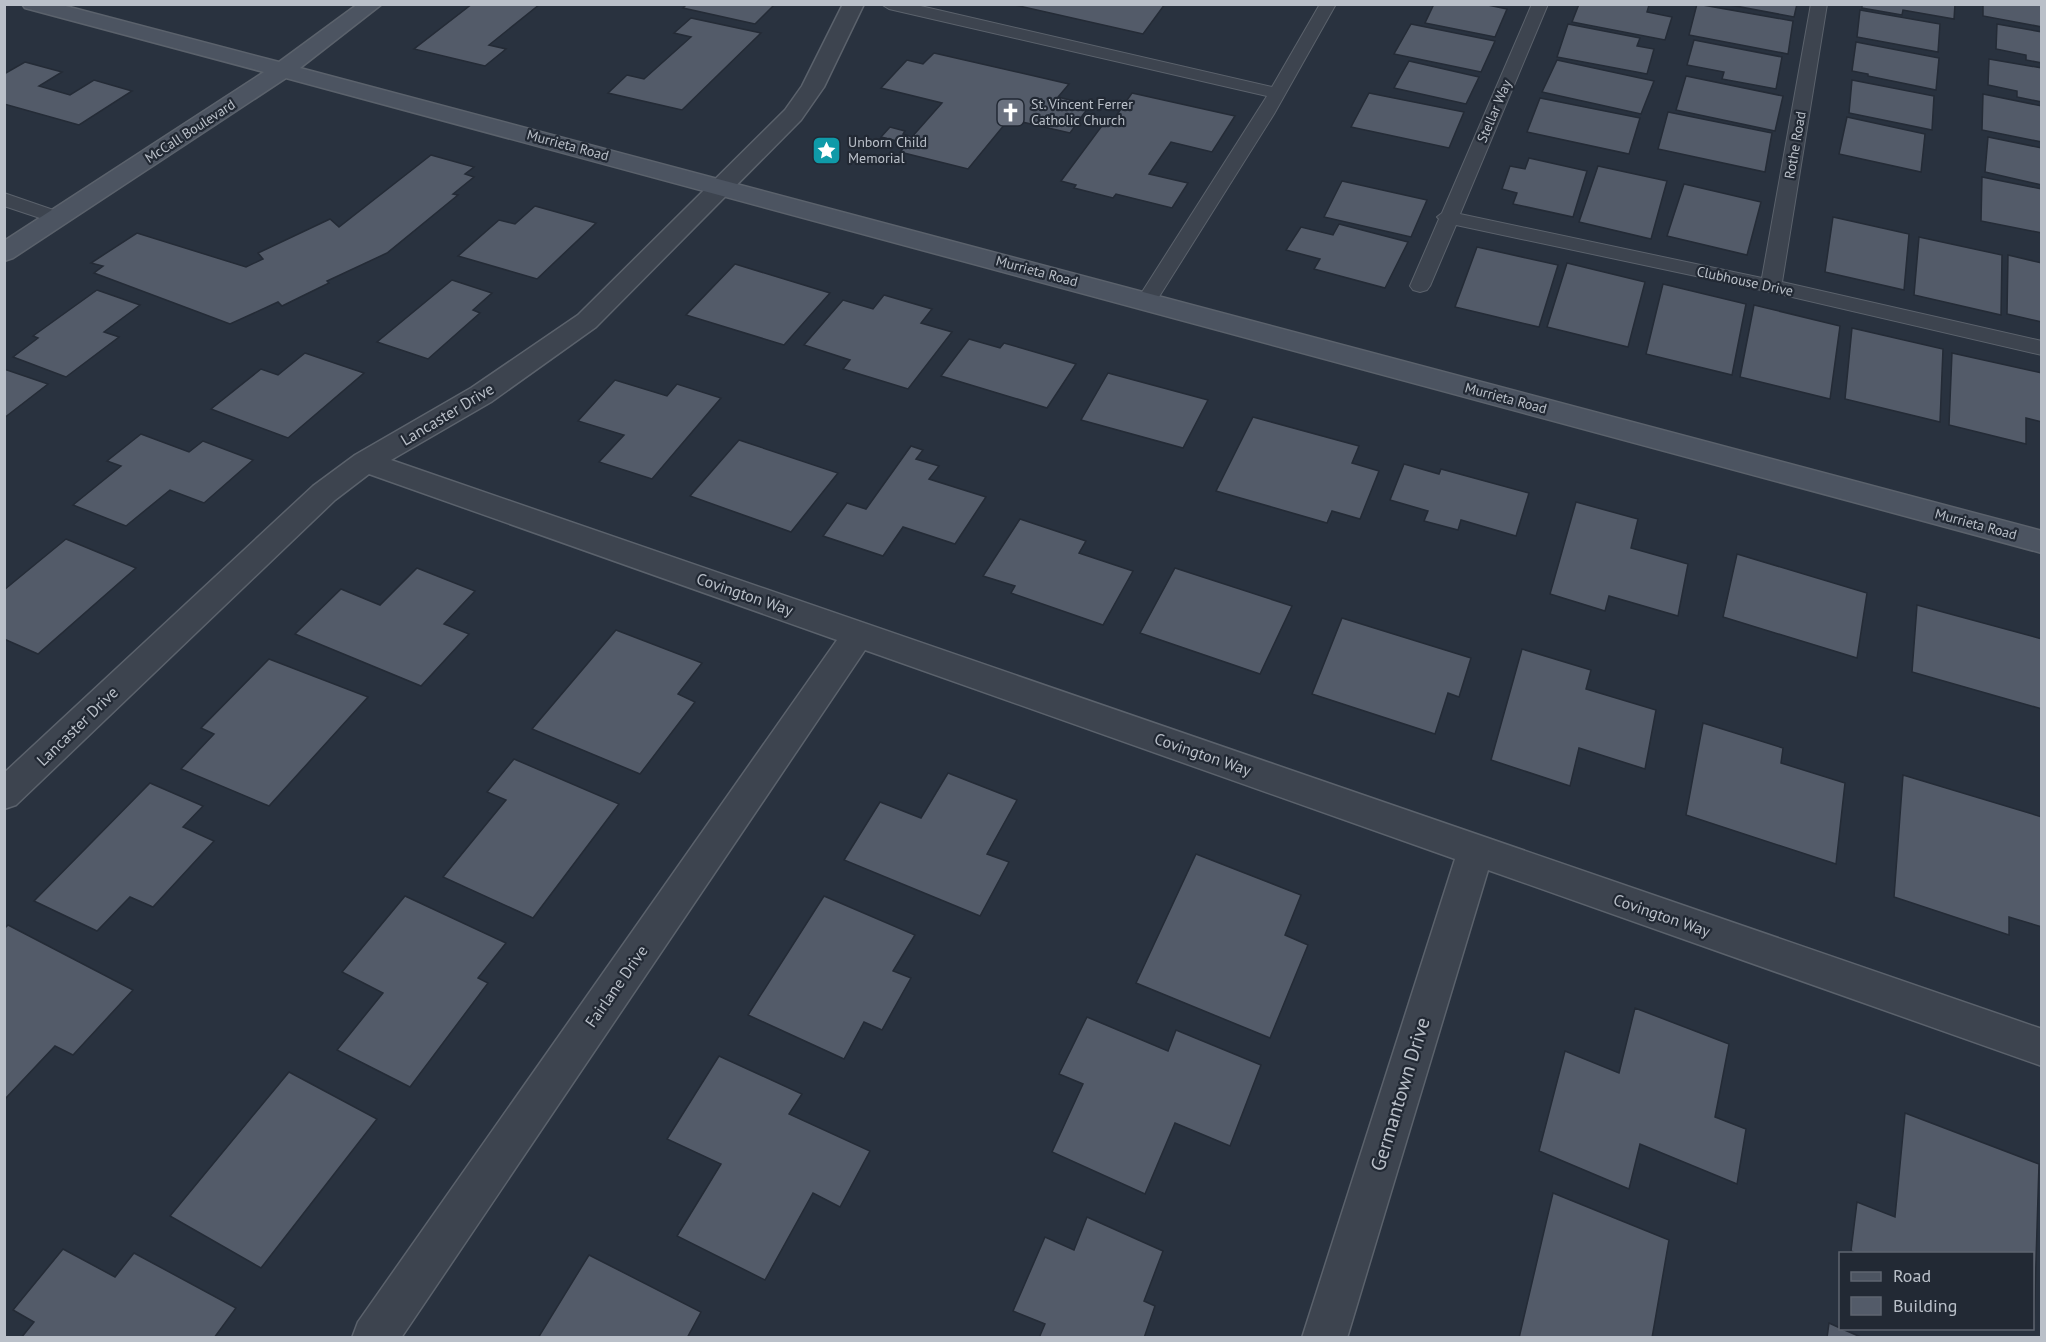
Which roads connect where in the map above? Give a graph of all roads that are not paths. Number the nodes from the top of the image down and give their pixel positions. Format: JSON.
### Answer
{"nodes":[{"id":1,"x":32,"y":4,"type":"edge"},
{"id":2,"x":372,"y":4,"type":"edge"},
{"id":3,"x":854,"y":4,"type":"edge"},
{"id":4,"x":889,"y":4,"type":"edge"},
{"id":5,"x":1328,"y":4,"type":"edge"},
{"id":6,"x":1540,"y":4,"type":"edge"},
{"id":7,"x":1819,"y":4,"type":"edge"},
{"id":8,"x":941,"y":10,"type":"edge"},
{"id":9,"x":284,"y":69,"type":"junction"},
{"id":10,"x":1277,"y":93,"type":"junction"},
{"id":11,"x":723,"y":186,"type":"junction"},
{"id":12,"x":4,"y":199,"type":"edge"},
{"id":13,"x":1448,"y":217,"type":"junction"},
{"id":14,"x":58,"y":218,"type":"junction"},
{"id":15,"x":4,"y":254,"type":"edge"},
{"id":16,"x":1420,"y":286,"type":"dead end"},
{"id":17,"x":1772,"y":286,"type":"junction"},
{"id":18,"x":1147,"y":300,"type":"junction"},
{"id":19,"x":2042,"y":348,"type":"edge"},
{"id":20,"x":365,"y":462,"type":"junction"},
{"id":21,"x":2042,"y":542,"type":"edge"},
{"id":22,"x":859,"y":634,"type":"junction"},
{"id":23,"x":4,"y":795,"type":"edge"},
{"id":24,"x":1476,"y":850,"type":"junction"},
{"id":25,"x":2042,"y":1048,"type":"edge"},
{"id":26,"x":374,"y":1338,"type":"edge"},
{"id":27,"x":1324,"y":1338,"type":"edge"}],
"edges":[{"from":1,"to":9,"type":"main road","name":"Murrieta Road"},
{"from":2,"to":9,"type":"main road","name":"McCall Boulevard"},
{"from":3,"to":11,"type":"street","name":"Lancaster Drive"},
{"from":4,"to":8,"type":"lane"},
{"from":5,"to":10,"type":"lane"},
{"from":6,"to":13,"type":"lane","name":"Stellar Way"},
{"from":7,"to":17,"type":"lane","name":"Rothe Road"},
{"from":8,"to":10,"type":"lane"},
{"from":9,"to":11,"type":"main road","name":"Murrieta Road"},
{"from":9,"to":14,"type":"main road","name":"McCall Boulevard"},
{"from":10,"to":18,"type":"lane"},
{"from":11,"to":18,"type":"main road","name":"Murrieta Road"},
{"from":11,"to":20,"type":"street","name":"Lancaster Drive"},
{"from":12,"to":14,"type":"lane"},
{"from":13,"to":16,"type":"lane","name":"Stellar Way"},
{"from":13,"to":17,"type":"lane","name":"Clubhouse Drive"},
{"from":14,"to":15,"type":"main road","name":"McCall Boulevard"},
{"from":17,"to":19,"type":"lane","name":"Clubhouse Drive"},
{"from":18,"to":21,"type":"main road","name":"Murrieta Road"},
{"from":20,"to":22,"type":"street","name":"Covington Way"},
{"from":20,"to":23,"type":"street","name":"Lancaster Drive"},
{"from":22,"to":24,"type":"street","name":"Covington Way"},
{"from":22,"to":26,"type":"street","name":"Fairlane Drive"},
{"from":24,"to":25,"type":"street","name":"Covington Way"},
{"from":24,"to":27,"type":"street","name":"Germantown Drive"}]}
